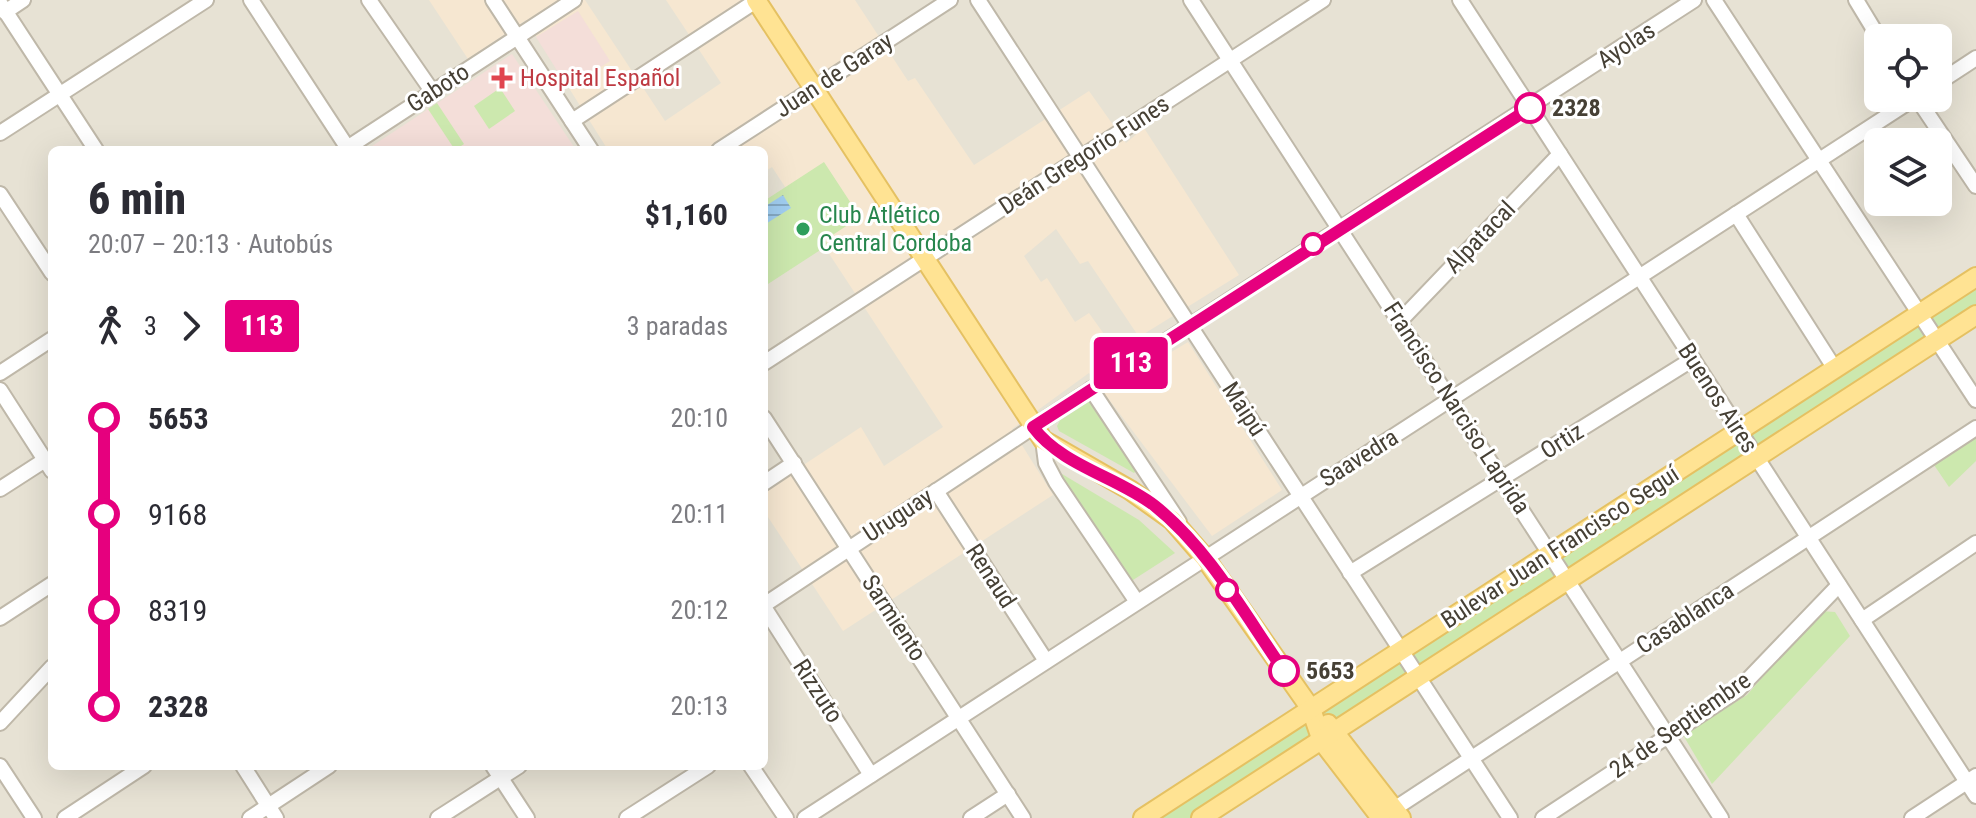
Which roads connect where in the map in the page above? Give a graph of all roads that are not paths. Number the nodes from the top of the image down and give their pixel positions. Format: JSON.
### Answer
{"nodes":[{"id":1,"x":23,"y":0,"type":"edge"},
{"id":2,"x":206,"y":0,"type":"edge"},
{"id":3,"x":251,"y":0,"type":"edge"},
{"id":4,"x":369,"y":0,"type":"edge"},
{"id":5,"x":493,"y":0,"type":"edge"},
{"id":6,"x":574,"y":0,"type":"edge"},
{"id":7,"x":756,"y":0,"type":"edge"},
{"id":8,"x":950,"y":0,"type":"edge"},
{"id":9,"x":978,"y":0,"type":"edge"},
{"id":10,"x":1191,"y":0,"type":"edge"},
{"id":11,"x":1323,"y":0,"type":"edge"},
{"id":12,"x":1460,"y":0,"type":"edge"},
{"id":13,"x":1694,"y":0,"type":"edge"},
{"id":14,"x":1714,"y":0,"type":"edge"},
{"id":15,"x":1856,"y":0,"type":"edge"},
{"id":16,"x":3,"y":8,"type":"edge"},
{"id":17,"x":1871,"y":24,"type":"edge"},
{"id":18,"x":517,"y":37,"type":"junction"},
{"id":19,"x":1976,"y":58,"type":"edge"},
{"id":20,"x":1231,"y":60,"type":"junction"},
{"id":21,"x":1952,"y":74,"type":"edge"},
{"id":22,"x":813,"y":89,"type":"junction"},
{"id":23,"x":432,"y":91,"type":"junction"},
{"id":24,"x":61,"y":94,"type":"junction"},
{"id":25,"x":1530,"y":108,"type":"junction"},
{"id":26,"x":1894,"y":112,"type":"edge"},
{"id":27,"x":1926,"y":112,"type":"edge"},
{"id":28,"x":572,"y":121,"type":"junction"},
{"id":29,"x":0,"y":133,"type":"edge"},
{"id":30,"x":94,"y":146,"type":"edge"},
{"id":31,"x":345,"y":146,"type":"edge"},
{"id":32,"x":351,"y":146,"type":"edge"},
{"id":33,"x":588,"y":146,"type":"edge"},
{"id":34,"x":725,"y":146,"type":"edge"},
{"id":35,"x":1560,"y":154,"type":"junction"},
{"id":36,"x":1082,"y":156,"type":"junction"},
{"id":37,"x":1819,"y":160,"type":"junction"},
{"id":38,"x":1976,"y":186,"type":"edge"},
{"id":39,"x":0,"y":194,"type":"edge"},
{"id":40,"x":1736,"y":214,"type":"junction"},
{"id":41,"x":1339,"y":227,"type":"junction"},
{"id":42,"x":923,"y":259,"type":"junction"},
{"id":43,"x":48,"y":267,"type":"edge"},
{"id":44,"x":1640,"y":277,"type":"junction"},
{"id":45,"x":1976,"y":277,"type":"edge"},
{"id":46,"x":1919,"y":313,"type":"junction"},
{"id":47,"x":1976,"y":315,"type":"edge"},
{"id":48,"x":1400,"y":321,"type":"junction"},
{"id":49,"x":1190,"y":324,"type":"junction"},
{"id":50,"x":1937,"y":340,"type":"junction"},
{"id":51,"x":48,"y":342,"type":"edge"},
{"id":52,"x":1693,"y":359,"type":"junction"},
{"id":53,"x":768,"y":360,"type":"edge"},
{"id":54,"x":1835,"y":369,"type":"junction"},
{"id":55,"x":0,"y":373,"type":"edge"},
{"id":56,"x":1091,"y":389,"type":"junction"},
{"id":57,"x":0,"y":390,"type":"edge"},
{"id":58,"x":1451,"y":400,"type":"junction"},
{"id":59,"x":1976,"y":400,"type":"edge"},
{"id":60,"x":768,"y":424,"type":"edge"},
{"id":61,"x":1976,"y":428,"type":"edge"},
{"id":62,"x":1739,"y":431,"type":"junction"},
{"id":63,"x":1038,"y":433,"type":"junction"},
{"id":64,"x":1757,"y":458,"type":"junction"},
{"id":65,"x":794,"y":463,"type":"junction"},
{"id":66,"x":48,"y":465,"type":"edge"},
{"id":67,"x":1502,"y":478,"type":"junction"},
{"id":68,"x":768,"y":480,"type":"edge"},
{"id":69,"x":0,"y":489,"type":"edge"},
{"id":70,"x":936,"y":491,"type":"junction"},
{"id":71,"x":1300,"y":496,"type":"junction"},
{"id":72,"x":1188,"y":536,"type":"junction"},
{"id":73,"x":1808,"y":537,"type":"junction"},
{"id":74,"x":1976,"y":543,"type":"edge"},
{"id":75,"x":849,"y":548,"type":"junction"},
{"id":76,"x":1551,"y":553,"type":"junction"},
{"id":77,"x":1205,"y":558,"type":"junction"},
{"id":78,"x":1350,"y":573,"type":"junction"},
{"id":79,"x":1568,"y":580,"type":"junction"},
{"id":80,"x":1839,"y":585,"type":"junction"},
{"id":81,"x":48,"y":587,"type":"edge"},
{"id":82,"x":1137,"y":602,"type":"junction"},
{"id":83,"x":768,"y":603,"type":"edge"},
{"id":84,"x":768,"y":612,"type":"edge"},
{"id":85,"x":0,"y":618,"type":"edge"},
{"id":86,"x":1862,"y":620,"type":"junction"},
{"id":87,"x":1401,"y":651,"type":"junction"},
{"id":88,"x":1046,"y":661,"type":"junction"},
{"id":89,"x":1621,"y":661,"type":"junction"},
{"id":90,"x":48,"y":671,"type":"edge"},
{"id":91,"x":1418,"y":677,"type":"junction"},
{"id":92,"x":1311,"y":709,"type":"junction"},
{"id":93,"x":959,"y":718,"type":"junction"},
{"id":94,"x":0,"y":723,"type":"edge"},
{"id":95,"x":1330,"y":736,"type":"junction"},
{"id":96,"x":1669,"y":737,"type":"junction"},
{"id":97,"x":1471,"y":757,"type":"junction"},
{"id":98,"x":0,"y":766,"type":"edge"},
{"id":99,"x":138,"y":770,"type":"edge"},
{"id":100,"x":246,"y":770,"type":"edge"},
{"id":101,"x":324,"y":770,"type":"edge"},
{"id":102,"x":702,"y":770,"type":"edge"},
{"id":103,"x":754,"y":770,"type":"edge"},
{"id":104,"x":497,"y":772,"type":"edge"},
{"id":105,"x":871,"y":775,"type":"junction"},
{"id":106,"x":1972,"y":779,"type":"edge"},
{"id":107,"x":1008,"y":794,"type":"junction"},
{"id":108,"x":1976,"y":796,"type":"edge"},
{"id":109,"x":272,"y":812,"type":"edge"},
{"id":110,"x":1387,"y":816,"type":"edge"},
{"id":111,"x":34,"y":818,"type":"edge"},
{"id":112,"x":65,"y":818,"type":"edge"},
{"id":113,"x":250,"y":818,"type":"edge"},
{"id":114,"x":438,"y":818,"type":"edge"},
{"id":115,"x":527,"y":818,"type":"edge"},
{"id":116,"x":627,"y":818,"type":"edge"},
{"id":117,"x":786,"y":818,"type":"edge"},
{"id":118,"x":805,"y":818,"type":"edge"},
{"id":119,"x":971,"y":818,"type":"edge"},
{"id":120,"x":1023,"y":818,"type":"edge"},
{"id":121,"x":1143,"y":818,"type":"edge"},
{"id":122,"x":1201,"y":818,"type":"edge"},
{"id":123,"x":1510,"y":818,"type":"edge"},
{"id":124,"x":1543,"y":818,"type":"edge"},
{"id":125,"x":1721,"y":818,"type":"edge"},
{"id":126,"x":1912,"y":818,"type":"edge"}],
"edges":[{"from":1,"to":16,"type":"street"},
{"from":2,"to":24,"type":"street"},
{"from":3,"to":31,"type":"street"},
{"from":4,"to":23,"type":"street"},
{"from":5,"to":18,"type":"street"},
{"from":6,"to":18,"type":"street","name":"Gaboto"},
{"from":7,"to":22,"type":"main road"},
{"from":7,"to":28,"type":"street"},
{"from":8,"to":22,"type":"street","name":"Juan de Garay"},
{"from":9,"to":36,"type":"street","name":"Maipú"},
{"from":10,"to":20,"type":"street","name":"Francisco Narciso Laprida"},
{"from":11,"to":20,"type":"street","name":"Deán Gregorio Funes"},
{"from":12,"to":25,"type":"street","name":"Buenos Aires"},
{"from":13,"to":25,"type":"street","name":"Ayolas"},
{"from":14,"to":37,"type":"street"},
{"from":15,"to":17,"type":"street"},
{"from":16,"to":24,"type":"street"},
{"from":18,"to":23,"type":"street","name":"Gaboto"},
{"from":18,"to":28,"type":"street"},
{"from":19,"to":21,"type":"street"},
{"from":20,"to":36,"type":"street","name":"Deán Gregorio Funes"},
{"from":20,"to":41,"type":"street","name":"Francisco Narciso Laprida"},
{"from":22,"to":34,"type":"street","name":"Juan de Garay"},
{"from":22,"to":42,"type":"main road"},
{"from":23,"to":32,"type":"street","name":"Gaboto"},
{"from":24,"to":29,"type":"street"},
{"from":24,"to":30,"type":"street"},
{"from":25,"to":35,"type":"street","name":"Buenos Aires"},
{"from":25,"to":41,"type":"street","name":"Ayolas"},
{"from":26,"to":37,"type":"street","name":"Saavedra"},
{"from":27,"to":38,"type":"street"},
{"from":28,"to":33,"type":"street"},
{"from":35,"to":44,"type":"street","name":"Buenos Aires"},
{"from":35,"to":48,"type":"street","name":"Alpatacal"},
{"from":36,"to":42,"type":"street","name":"Deán Gregorio Funes"},
{"from":36,"to":49,"type":"street","name":"Maipú"},
{"from":37,"to":40,"type":"street","name":"Saavedra"},
{"from":37,"to":46,"type":"street"},
{"from":39,"to":43,"type":"street"},
{"from":40,"to":44,"type":"street","name":"Saavedra"},
{"from":40,"to":54,"type":"street"},
{"from":41,"to":48,"type":"street","name":"Francisco Narciso Laprida"},
{"from":41,"to":49,"type":"street","name":"Ayolas"},
{"from":42,"to":53,"type":"street","name":"Deán Gregorio Funes"},
{"from":42,"to":63,"type":"main road"},
{"from":44,"to":52,"type":"street","name":"Buenos Aires"},
{"from":44,"to":58,"type":"street","name":"Saavedra"},
{"from":45,"to":46,"type":"main road","name":"Bulevar Juan Francisco Seguí"},
{"from":46,"to":50,"type":"street"},
{"from":46,"to":54,"type":"main road","name":"Bulevar Juan Francisco Seguí"},
{"from":47,"to":50,"type":"main road","name":"Bulevar Juan Francisco Seguí"},
{"from":48,"to":58,"type":"street","name":"Francisco Narciso Laprida"},
{"from":49,"to":56,"type":"street","name":"Ayolas"},
{"from":49,"to":71,"type":"street","name":"Maipú"},
{"from":50,"to":59,"type":"street"},
{"from":50,"to":64,"type":"main road","name":"Bulevar Juan Francisco Seguí"},
{"from":51,"to":55,"type":"street"},
{"from":52,"to":62,"type":"street","name":"Buenos Aires"},
{"from":52,"to":67,"type":"street","name":"Ortiz"},
{"from":54,"to":62,"type":"main road","name":"Bulevar Juan Francisco Seguí"},
{"from":56,"to":63,"type":"street","name":"Ayolas"},
{"from":56,"to":72,"type":"street"},
{"from":57,"to":66,"type":"street"},
{"from":58,"to":67,"type":"street","name":"Francisco Narciso Laprida"},
{"from":58,"to":71,"type":"street","name":"Saavedra"},
{"from":60,"to":65,"type":"street","name":"Sarmiento"},
{"from":61,"to":73,"type":"street","name":"Casablanca"},
{"from":62,"to":64,"type":"street","name":"Buenos Aires"},
{"from":62,"to":76,"type":"main road","name":"Bulevar Juan Francisco Seguí"},
{"from":63,"to":70,"type":"street","name":"Uruguay"},
{"from":63,"to":72,"type":"main road"},
{"from":63,"to":82,"type":"street"},
{"from":64,"to":73,"type":"street","name":"Buenos Aires"},
{"from":64,"to":79,"type":"main road","name":"Bulevar Juan Francisco Seguí"},
{"from":65,"to":68,"type":"street"},
{"from":65,"to":75,"type":"street","name":"Sarmiento"},
{"from":66,"to":69,"type":"street"},
{"from":67,"to":76,"type":"street","name":"Francisco Narciso Laprida"},
{"from":67,"to":78,"type":"street","name":"Ortiz"},
{"from":70,"to":75,"type":"street","name":"Uruguay"},
{"from":70,"to":88,"type":"street","name":"Renaud"},
{"from":71,"to":77,"type":"street","name":"Saavedra"},
{"from":71,"to":78,"type":"street","name":"Maipú"},
{"from":72,"to":77,"type":"main road"},
{"from":73,"to":80,"type":"street","name":"Buenos Aires"},
{"from":73,"to":89,"type":"street","name":"Casablanca"},
{"from":74,"to":86,"type":"street"},
{"from":75,"to":83,"type":"street","name":"Uruguay"},
{"from":75,"to":93,"type":"street","name":"Sarmiento"},
{"from":76,"to":79,"type":"street","name":"Francisco Narciso Laprida"},
{"from":76,"to":87,"type":"main road","name":"Bulevar Juan Francisco Seguí"},
{"from":77,"to":82,"type":"street","name":"Saavedra"},
{"from":77,"to":92,"type":"main road"},
{"from":78,"to":87,"type":"street","name":"Maipú"},
{"from":79,"to":89,"type":"street","name":"Francisco Narciso Laprida"},
{"from":79,"to":91,"type":"main road","name":"Bulevar Juan Francisco Seguí"},
{"from":80,"to":86,"type":"street","name":"Buenos Aires"},
{"from":80,"to":96,"type":"street","name":"24 de Septiembre"},
{"from":81,"to":85,"type":"street"},
{"from":82,"to":88,"type":"street","name":"Saavedra"},
{"from":84,"to":105,"type":"street","name":"Rizzuto"},
{"from":86,"to":106,"type":"street","name":"Buenos Aires"},
{"from":87,"to":91,"type":"street","name":"Maipú"},
{"from":87,"to":92,"type":"main road","name":"Bulevar Juan Francisco Seguí"},
{"from":88,"to":93,"type":"street","name":"Saavedra"},
{"from":89,"to":96,"type":"street","name":"Francisco Narciso Laprida"},
{"from":89,"to":97,"type":"street","name":"Casablanca"},
{"from":90,"to":94,"type":"street"},
{"from":91,"to":95,"type":"main road","name":"Bulevar Juan Francisco Seguí"},
{"from":91,"to":97,"type":"street","name":"Maipú"},
{"from":92,"to":95,"type":"main road"},
{"from":92,"to":121,"type":"main road","name":"Bulevar Juan Francisco Seguí"},
{"from":93,"to":105,"type":"street","name":"Saavedra"},
{"from":93,"to":107,"type":"street","name":"Sarmiento"},
{"from":95,"to":110,"type":"main road"},
{"from":95,"to":122,"type":"main road","name":"Bulevar Juan Francisco Seguí"},
{"from":96,"to":124,"type":"street","name":"24 de Septiembre"},
{"from":96,"to":125,"type":"street","name":"Francisco Narciso Laprida"},
{"from":97,"to":110,"type":"street","name":"Casablanca"},
{"from":97,"to":123,"type":"street","name":"Maipú"},
{"from":98,"to":111,"type":"street"},
{"from":99,"to":112,"type":"street"},
{"from":100,"to":109,"type":"street"},
{"from":101,"to":109,"type":"street"},
{"from":102,"to":116,"type":"street"},
{"from":103,"to":117,"type":"street"},
{"from":104,"to":114,"type":"street"},
{"from":104,"to":115,"type":"street"},
{"from":105,"to":118,"type":"street","name":"Saavedra"},
{"from":106,"to":108,"type":"street","name":"Buenos Aires"},
{"from":106,"to":126,"type":"street"},
{"from":107,"to":119,"type":"street"},
{"from":107,"to":120,"type":"street","name":"Sarmiento"},
{"from":109,"to":113,"type":"street"}]}
